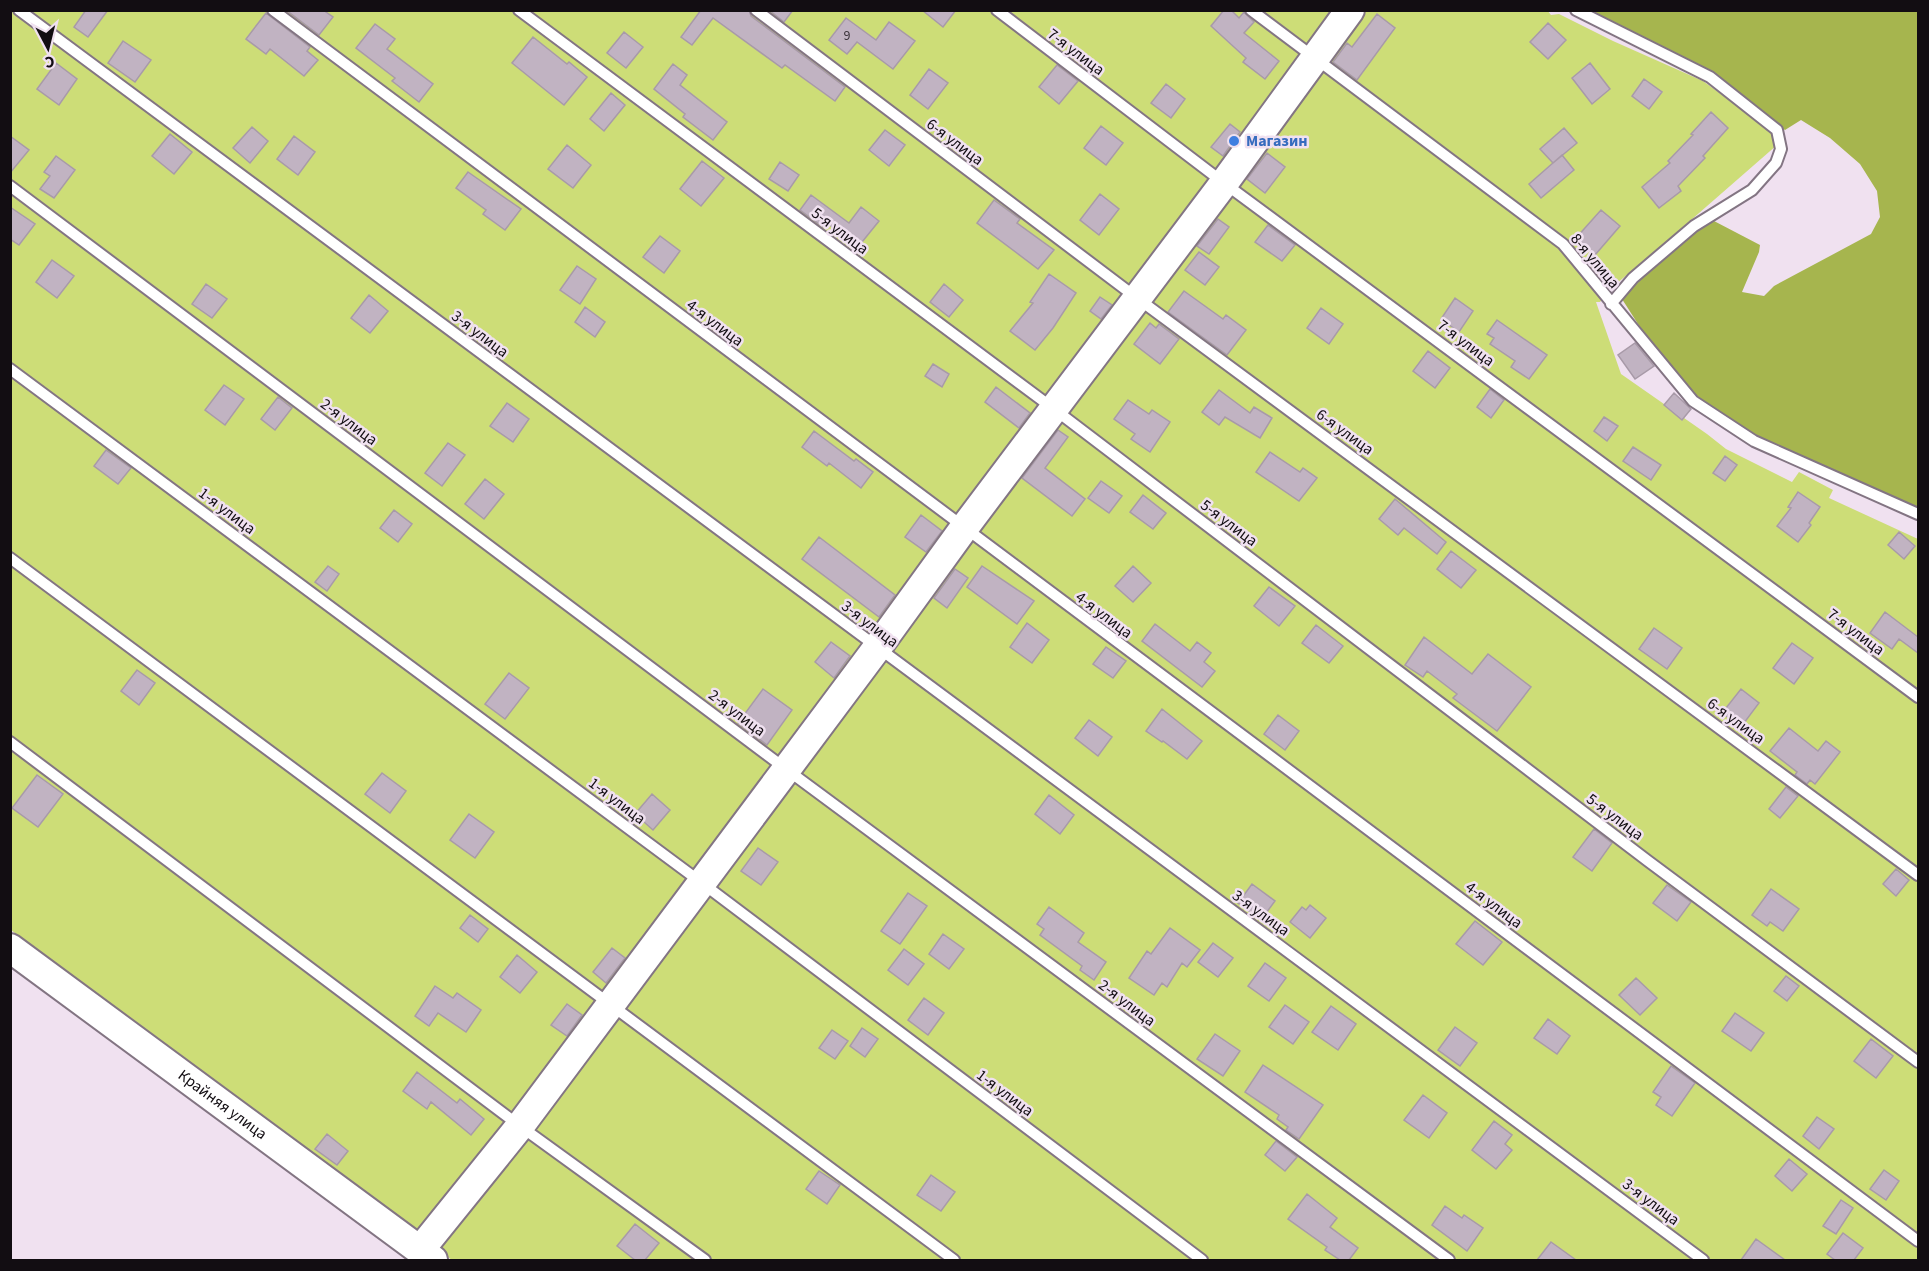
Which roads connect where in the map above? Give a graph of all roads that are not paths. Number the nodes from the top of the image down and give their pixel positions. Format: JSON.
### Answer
{"nodes":[{"id":1,"x":19,"y":10,"type":"edge"},
{"id":2,"x":273,"y":10,"type":"edge"},
{"id":3,"x":519,"y":10,"type":"edge"},
{"id":4,"x":756,"y":10,"type":"edge"},
{"id":5,"x":997,"y":10,"type":"edge"},
{"id":6,"x":1251,"y":10,"type":"edge"},
{"id":7,"x":1350,"y":10,"type":"edge"},
{"id":8,"x":1576,"y":10,"type":"edge"},
{"id":9,"x":1314,"y":58,"type":"junction"},
{"id":10,"x":1224,"y":183,"type":"junction"},
{"id":11,"x":10,"y":186,"type":"edge"},
{"id":12,"x":1137,"y":298,"type":"junction"},
{"id":13,"x":1611,"y":304,"type":"junction"},
{"id":14,"x":10,"y":369,"type":"edge"},
{"id":15,"x":1054,"y":409,"type":"junction"},
{"id":16,"x":1918,"y":514,"type":"edge"},
{"id":17,"x":963,"y":528,"type":"junction"},
{"id":18,"x":10,"y":558,"type":"edge"},
{"id":19,"x":877,"y":648,"type":"junction"},
{"id":20,"x":1918,"y":697,"type":"edge"},
{"id":21,"x":10,"y":742,"type":"edge"},
{"id":22,"x":786,"y":769,"type":"junction"},
{"id":23,"x":1918,"y":874,"type":"edge"},
{"id":24,"x":702,"y":883,"type":"junction"},
{"id":25,"x":10,"y":948,"type":"edge"},
{"id":26,"x":609,"y":1005,"type":"junction"},
{"id":27,"x":1918,"y":1062,"type":"edge"},
{"id":28,"x":520,"y":1126,"type":"junction"},
{"id":29,"x":1918,"y":1241,"type":"edge"},
{"id":30,"x":427,"y":1255,"type":"edge"},
{"id":31,"x":705,"y":1260,"type":"edge"},
{"id":32,"x":954,"y":1260,"type":"edge"},
{"id":33,"x":1202,"y":1260,"type":"edge"},
{"id":34,"x":1449,"y":1260,"type":"edge"},
{"id":35,"x":1703,"y":1260,"type":"edge"}],
"edges":[{"from":1,"to":19,"type":"lane","name":"3-я улица"},
{"from":2,"to":17,"type":"lane","name":"4-я улица"},
{"from":3,"to":15,"type":"lane","name":"5-я улица"},
{"from":4,"to":12,"type":"lane","name":"6-я улица"},
{"from":5,"to":10,"type":"lane","name":"7-я улица"},
{"from":6,"to":9,"type":"lane","name":"8-я улица"},
{"from":7,"to":9,"type":"street"},
{"from":8,"to":13,"type":"lane"},
{"from":9,"to":10,"type":"street"},
{"from":9,"to":13,"type":"lane","name":"8-я улица"},
{"from":10,"to":12,"type":"street"},
{"from":10,"to":20,"type":"lane","name":"7-я улица"},
{"from":11,"to":22,"type":"lane","name":"2-я улица"},
{"from":12,"to":15,"type":"street"},
{"from":12,"to":23,"type":"lane","name":"6-я улица"},
{"from":13,"to":16,"type":"lane","name":"8-я улица"},
{"from":14,"to":24,"type":"lane","name":"1-я улица"},
{"from":15,"to":17,"type":"street"},
{"from":15,"to":27,"type":"lane","name":"5-я улица"},
{"from":17,"to":19,"type":"street"},
{"from":17,"to":29,"type":"lane","name":"4-я улица"},
{"from":18,"to":26,"type":"lane"},
{"from":19,"to":22,"type":"street"},
{"from":19,"to":35,"type":"lane","name":"3-я улица"},
{"from":21,"to":28,"type":"lane"},
{"from":22,"to":24,"type":"street"},
{"from":22,"to":34,"type":"lane","name":"2-я улица"},
{"from":24,"to":26,"type":"street"},
{"from":24,"to":33,"type":"lane","name":"1-я улица"},
{"from":25,"to":30,"type":"street","name":"Крайняя улица"},
{"from":26,"to":28,"type":"street"},
{"from":26,"to":32,"type":"lane"},
{"from":28,"to":30,"type":"street"},
{"from":28,"to":31,"type":"lane"}]}
